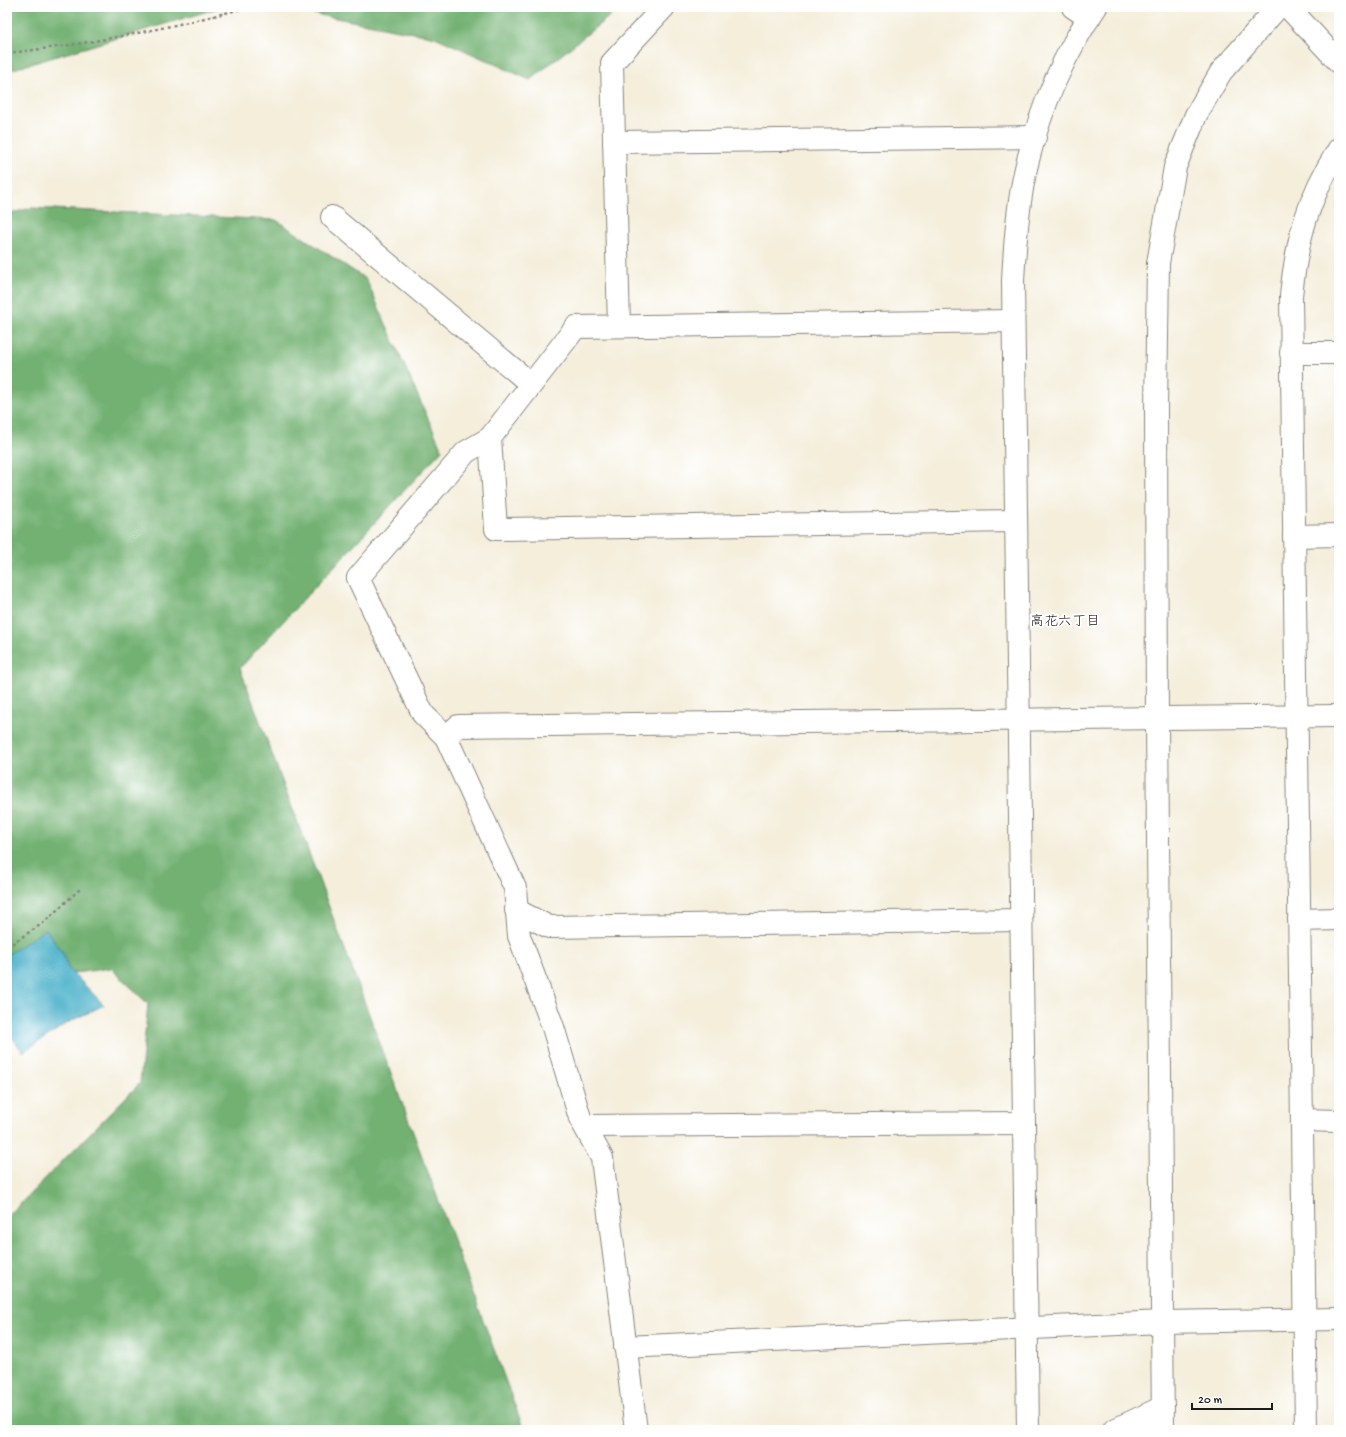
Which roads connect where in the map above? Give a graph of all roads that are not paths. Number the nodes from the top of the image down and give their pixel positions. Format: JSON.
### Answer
{"nodes":[{"id":1,"x":664,"y":7,"type":"edge"},
{"id":2,"x":1278,"y":7,"type":"edge"},
{"id":3,"x":1288,"y":7,"type":"edge"},
{"id":4,"x":1086,"y":11,"type":"edge"},
{"id":5,"x":1339,"y":62,"type":"edge"},
{"id":6,"x":1035,"y":137,"type":"junction"},
{"id":7,"x":614,"y":142,"type":"junction"},
{"id":8,"x":1339,"y":149,"type":"edge"},
{"id":9,"x":332,"y":217,"type":"dead end"},
{"id":10,"x":1013,"y":321,"type":"junction"},
{"id":11,"x":619,"y":326,"type":"junction"},
{"id":12,"x":1339,"y":353,"type":"edge"},
{"id":13,"x":1291,"y":354,"type":"junction"},
{"id":14,"x":531,"y":384,"type":"junction"},
{"id":15,"x":490,"y":438,"type":"junction"},
{"id":16,"x":1016,"y":521,"type":"junction"},
{"id":17,"x":1339,"y":535,"type":"edge"},
{"id":18,"x":1294,"y":536,"type":"junction"},
{"id":19,"x":1339,"y":716,"type":"edge"},
{"id":20,"x":1296,"y":717,"type":"junction"},
{"id":21,"x":1157,"y":719,"type":"junction"},
{"id":22,"x":1019,"y":721,"type":"junction"},
{"id":23,"x":446,"y":737,"type":"junction"},
{"id":24,"x":516,"y":910,"type":"junction"},
{"id":25,"x":1339,"y":919,"type":"edge"},
{"id":26,"x":1022,"y":920,"type":"junction"},
{"id":27,"x":1299,"y":920,"type":"junction"},
{"id":28,"x":1302,"y":1120,"type":"junction"},
{"id":29,"x":1339,"y":1121,"type":"edge"},
{"id":30,"x":1024,"y":1123,"type":"junction"},
{"id":31,"x":585,"y":1126,"type":"junction"},
{"id":32,"x":1304,"y":1319,"type":"junction"},
{"id":33,"x":1339,"y":1319,"type":"edge"},
{"id":34,"x":1162,"y":1322,"type":"junction"},
{"id":35,"x":1027,"y":1328,"type":"junction"},
{"id":36,"x":625,"y":1347,"type":"junction"},
{"id":37,"x":1163,"y":1407,"type":"junction"},
{"id":38,"x":636,"y":1430,"type":"edge"},
{"id":39,"x":1028,"y":1430,"type":"edge"},
{"id":40,"x":1114,"y":1430,"type":"edge"},
{"id":41,"x":1163,"y":1430,"type":"edge"},
{"id":42,"x":1306,"y":1430,"type":"edge"}],
"edges":[{"from":1,"to":7,"type":"street"},
{"from":2,"to":21,"type":"street"},
{"from":3,"to":5,"type":"street"},
{"from":4,"to":6,"type":"street"},
{"from":6,"to":7,"type":"street"},
{"from":6,"to":10,"type":"street"},
{"from":7,"to":11,"type":"street"},
{"from":8,"to":13,"type":"street"},
{"from":9,"to":14,"type":"street"},
{"from":10,"to":11,"type":"street"},
{"from":10,"to":16,"type":"street"},
{"from":11,"to":14,"type":"street"},
{"from":12,"to":13,"type":"street"},
{"from":13,"to":18,"type":"street"},
{"from":14,"to":15,"type":"street"},
{"from":15,"to":16,"type":"street"},
{"from":15,"to":23,"type":"street"},
{"from":16,"to":22,"type":"street"},
{"from":17,"to":18,"type":"street"},
{"from":18,"to":20,"type":"street"},
{"from":19,"to":20,"type":"street"},
{"from":20,"to":21,"type":"street"},
{"from":20,"to":27,"type":"street"},
{"from":21,"to":22,"type":"street"},
{"from":21,"to":34,"type":"street"},
{"from":22,"to":23,"type":"street"},
{"from":22,"to":26,"type":"street"},
{"from":23,"to":24,"type":"street"},
{"from":24,"to":26,"type":"street"},
{"from":24,"to":31,"type":"street"},
{"from":25,"to":27,"type":"street"},
{"from":26,"to":30,"type":"street"},
{"from":27,"to":28,"type":"street"},
{"from":28,"to":29,"type":"street"},
{"from":28,"to":32,"type":"street"},
{"from":30,"to":31,"type":"street"},
{"from":30,"to":35,"type":"street"},
{"from":31,"to":36,"type":"street"},
{"from":32,"to":33,"type":"street"},
{"from":32,"to":34,"type":"street"},
{"from":32,"to":42,"type":"street"},
{"from":34,"to":35,"type":"street"},
{"from":34,"to":37,"type":"street"},
{"from":35,"to":36,"type":"street"},
{"from":35,"to":39,"type":"street"},
{"from":36,"to":38,"type":"street"},
{"from":37,"to":40,"type":"street"},
{"from":37,"to":41,"type":"street"}]}
